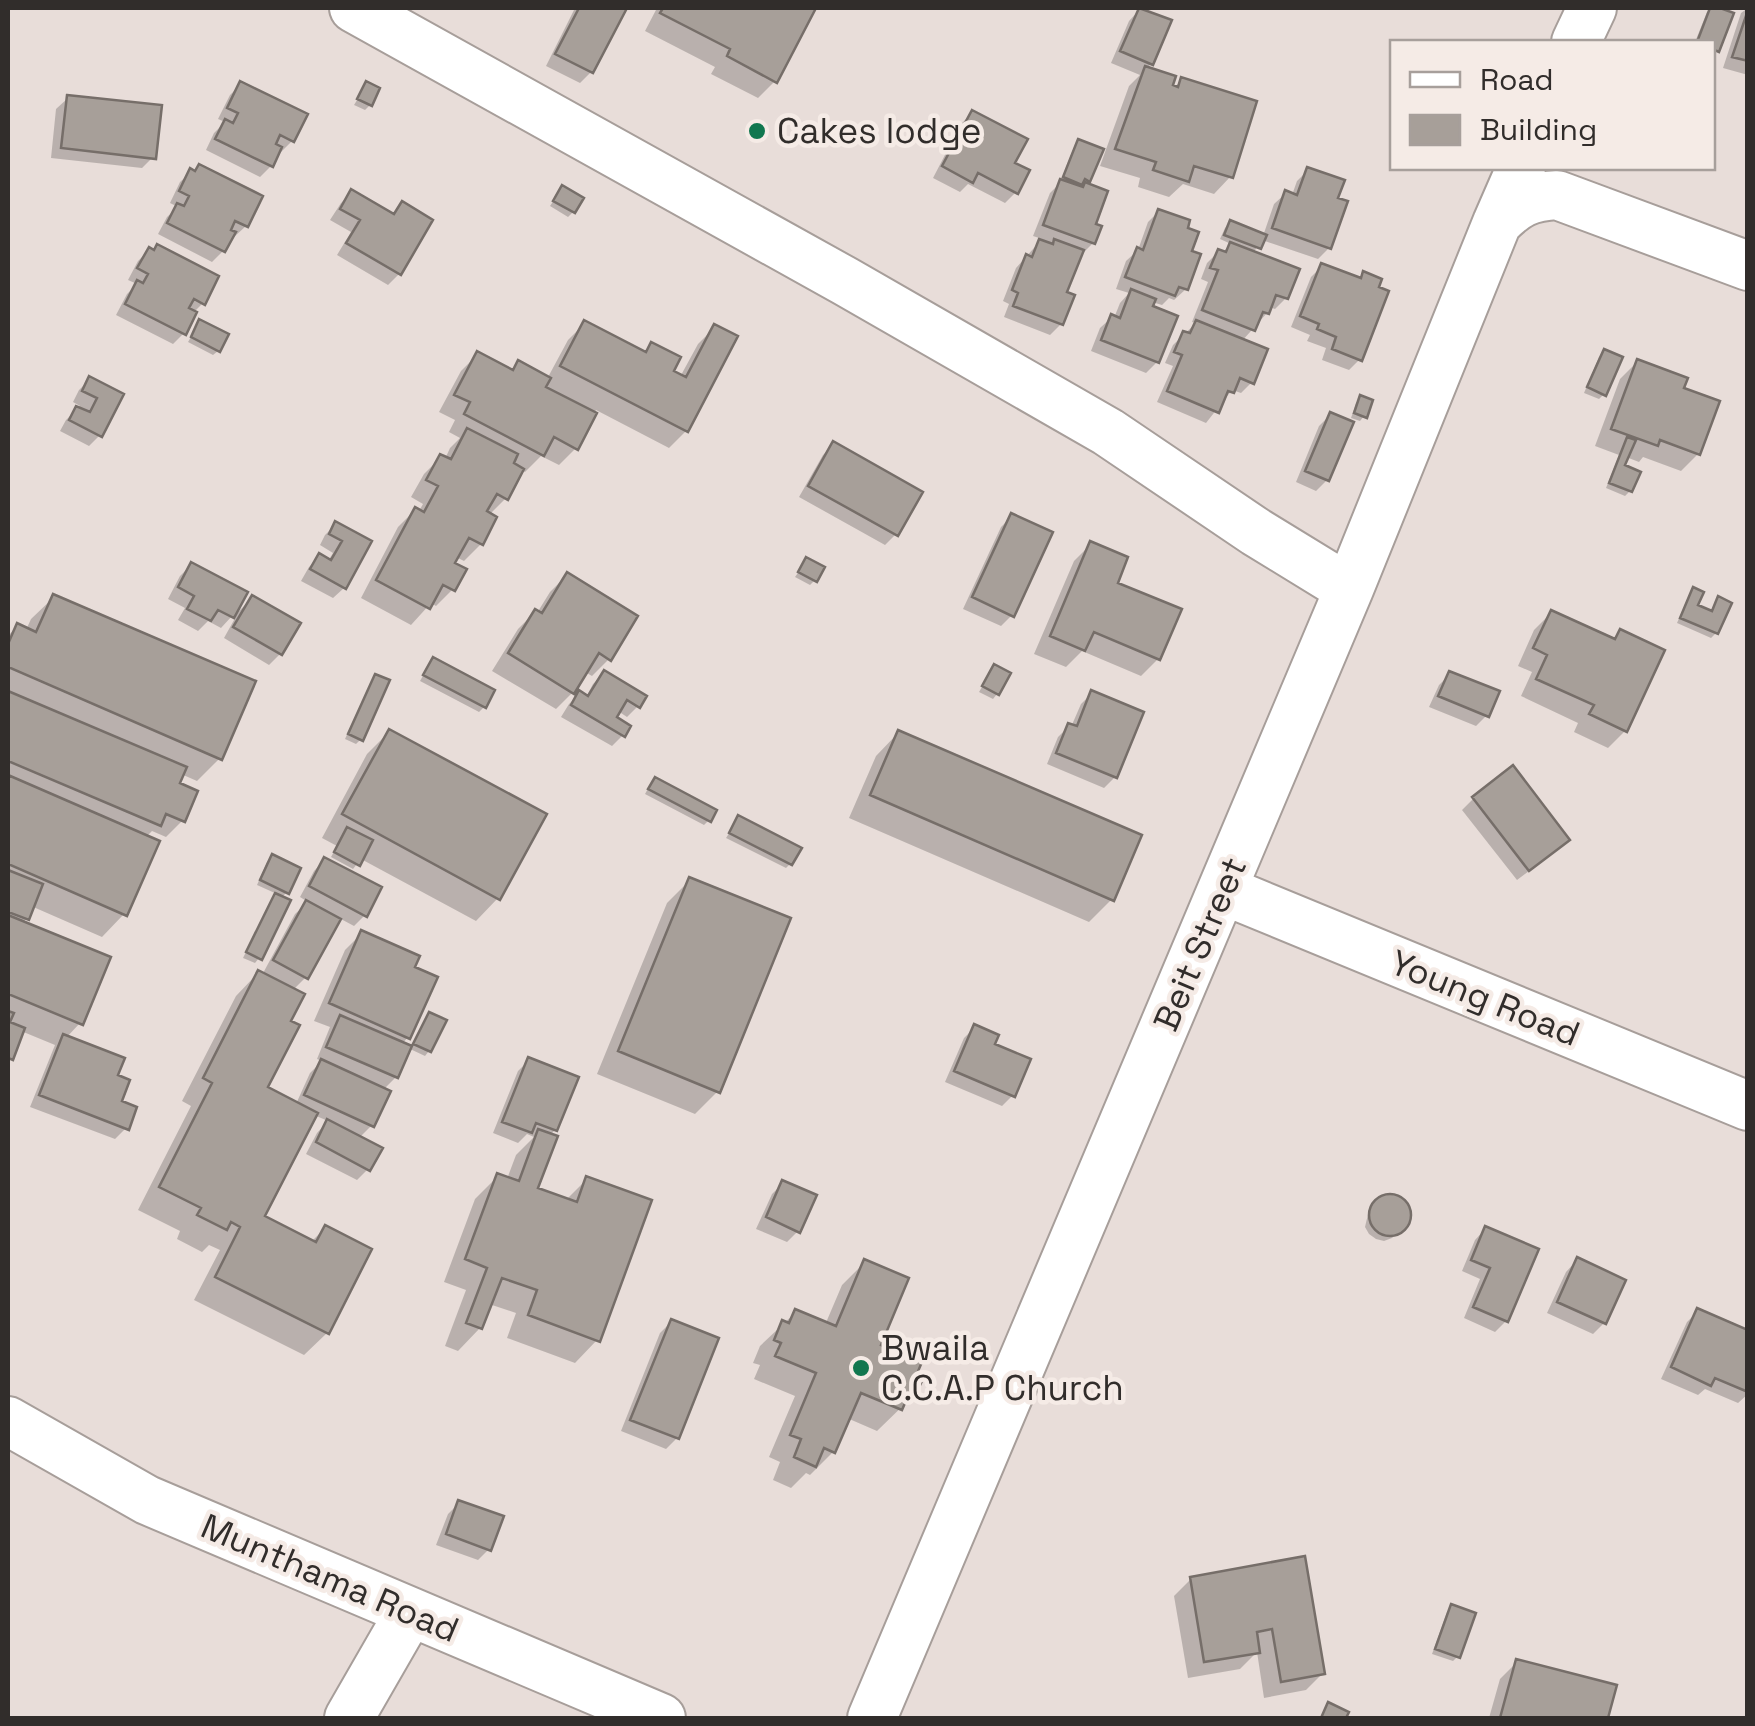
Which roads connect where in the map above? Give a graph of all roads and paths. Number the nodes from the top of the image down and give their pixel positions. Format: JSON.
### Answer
{"nodes":[{"id":1,"x":354,"y":8,"type":"edge"},
{"id":2,"x":1592,"y":8,"type":"edge"},
{"id":3,"x":1577,"y":40,"type":"edge"},
{"id":4,"x":1520,"y":170,"type":"edge"},
{"id":5,"x":1496,"y":223,"type":"junction"},
{"id":6,"x":1748,"y":266,"type":"edge"},
{"id":7,"x":1349,"y":589,"type":"junction"},
{"id":8,"x":1223,"y":890,"type":"junction"},
{"id":9,"x":1748,"y":1106,"type":"edge"},
{"id":10,"x":8,"y":1421,"type":"edge"},
{"id":11,"x":410,"y":1612,"type":"junction"},
{"id":12,"x":349,"y":1718,"type":"edge"},
{"id":13,"x":661,"y":1718,"type":"edge"},
{"id":14,"x":872,"y":1718,"type":"edge"}],
"edges":[{"from":1,"to":7,"type":"street"},
{"from":2,"to":3,"type":"street"},
{"from":4,"to":5,"type":"street","name":"Beit Street"},
{"from":5,"to":6,"type":"street"},
{"from":5,"to":7,"type":"street","name":"Beit Street"},
{"from":7,"to":8,"type":"street","name":"Beit Street"},
{"from":8,"to":9,"type":"street","name":"Young Road"},
{"from":8,"to":14,"type":"street","name":"Beit Street"},
{"from":10,"to":11,"type":"street","name":"Munthama Road"},
{"from":11,"to":12,"type":"street"},
{"from":11,"to":13,"type":"street","name":"Munthama Road"}]}
